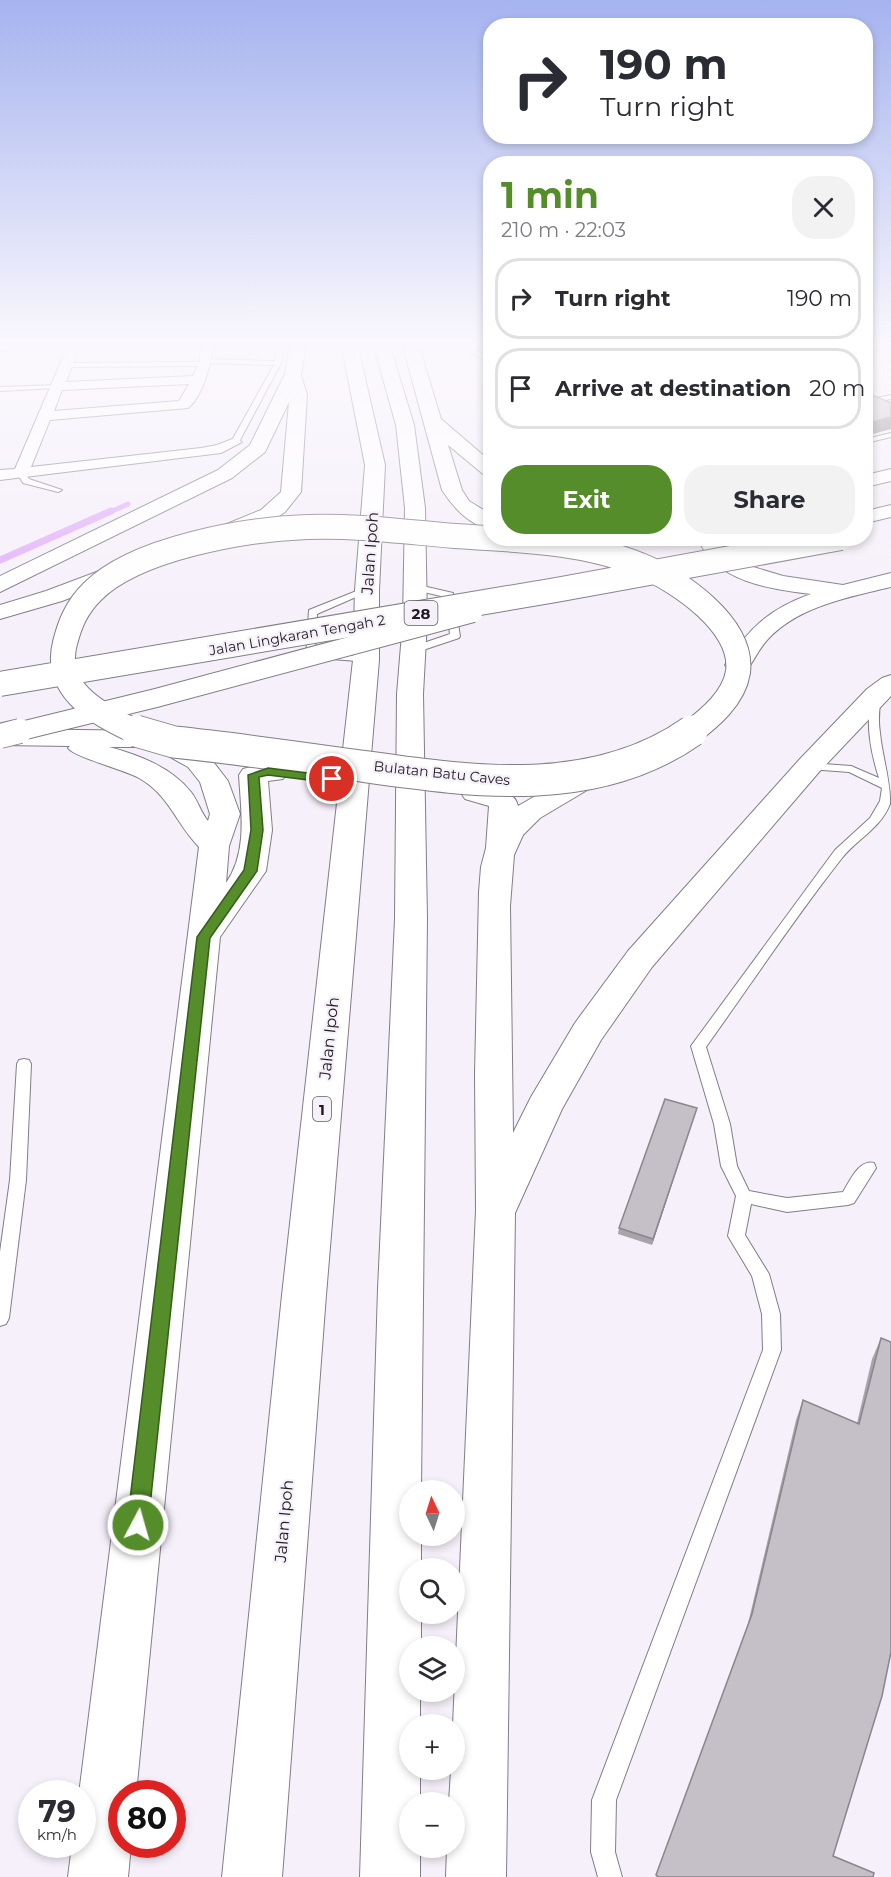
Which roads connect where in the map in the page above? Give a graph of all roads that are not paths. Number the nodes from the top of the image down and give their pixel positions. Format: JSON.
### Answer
{"nodes":[{"id":1,"x":38,"y":431,"type":"edge"},
{"id":2,"x":243,"y":431,"type":"edge"},
{"id":3,"x":264,"y":431,"type":"edge"},
{"id":4,"x":295,"y":431,"type":"edge"},
{"id":5,"x":368,"y":431,"type":"edge"},
{"id":6,"x":406,"y":431,"type":"edge"},
{"id":7,"x":435,"y":431,"type":"edge"},
{"id":8,"x":443,"y":431,"type":"edge"},
{"id":9,"x":891,"y":435,"type":"edge"},
{"id":10,"x":873,"y":439,"type":"edge"},
{"id":11,"x":235,"y":442,"type":"joint"},
{"id":12,"x":891,"y":463,"type":"edge"},
{"id":13,"x":483,"y":464,"type":"edge"},
{"id":14,"x":873,"y":467,"type":"edge"},
{"id":15,"x":21,"y":473,"type":"junction"},
{"id":16,"x":0,"y":475,"type":"edge"},
{"id":17,"x":891,"y":475,"type":"edge"},
{"id":18,"x":873,"y":479,"type":"edge"},
{"id":19,"x":58,"y":490,"type":"dead end"},
{"id":20,"x":891,"y":511,"type":"edge"},
{"id":21,"x":873,"y":515,"type":"edge"},
{"id":22,"x":483,"y":518,"type":"edge"},
{"id":23,"x":891,"y":528,"type":"edge"},
{"id":24,"x":873,"y":532,"type":"edge"},
{"id":25,"x":215,"y":537,"type":"junction"},
{"id":26,"x":483,"y":537,"type":"edge"},
{"id":27,"x":565,"y":546,"type":"edge"},
{"id":28,"x":708,"y":546,"type":"edge"},
{"id":29,"x":712,"y":546,"type":"edge"},
{"id":30,"x":798,"y":546,"type":"edge"},
{"id":31,"x":134,"y":565,"type":"junction"},
{"id":32,"x":891,"y":580,"type":"edge"},
{"id":33,"x":0,"y":585,"type":"edge"},
{"id":34,"x":367,"y":590,"type":"junction"},
{"id":35,"x":556,"y":591,"type":"junction"},
{"id":36,"x":849,"y":591,"type":"junction"},
{"id":37,"x":0,"y":612,"type":"edge"},
{"id":38,"x":366,"y":660,"type":"junction"},
{"id":39,"x":0,"y":664,"type":"edge"},
{"id":40,"x":738,"y":665,"type":"junction"},
{"id":41,"x":0,"y":684,"type":"edge"},
{"id":42,"x":884,"y":689,"type":"edge"},
{"id":43,"x":37,"y":735,"type":"junction"},
{"id":44,"x":0,"y":736,"type":"edge"},
{"id":45,"x":156,"y":739,"type":"junction"},
{"id":46,"x":809,"y":766,"type":"junction"},
{"id":47,"x":594,"y":774,"type":"junction"},
{"id":48,"x":888,"y":786,"type":"junction"},
{"id":49,"x":214,"y":846,"type":"junction"},
{"id":50,"x":501,"y":847,"type":"junction"},
{"id":51,"x":204,"y":937,"type":"junction"},
{"id":52,"x":24,"y":1064,"type":"dead end"},
{"id":53,"x":868,"y":1168,"type":"dead end"},
{"id":54,"x":744,"y":1196,"type":"junction"},
{"id":55,"x":495,"y":1213,"type":"junction"},
{"id":56,"x":0,"y":1318,"type":"edge"},
{"id":57,"x":98,"y":1877,"type":"edge"},
{"id":58,"x":252,"y":1877,"type":"edge"},
{"id":59,"x":390,"y":1877,"type":"edge"},
{"id":60,"x":476,"y":1877,"type":"edge"},
{"id":61,"x":610,"y":1877,"type":"edge"}],
"edges":[{"from":1,"to":15,"type":"street"},
{"from":2,"to":11,"type":"lane"},
{"from":3,"to":33,"type":"highway"},
{"from":4,"to":25,"type":"highway"},
{"from":5,"to":34,"type":"highway","name":"Jalan Ipoh","number":"1"},
{"from":6,"to":59,"type":"highway"},
{"from":7,"to":22,"type":"highway"},
{"from":8,"to":13,"type":"highway"},
{"from":9,"to":10,"type":"lane"},
{"from":11,"to":15,"type":"street"},
{"from":12,"to":14,"type":"highway"},
{"from":15,"to":16,"type":"street"},
{"from":15,"to":19,"type":"lane"},
{"from":17,"to":18,"type":"highway"},
{"from":20,"to":21,"type":"highway"},
{"from":23,"to":24,"type":"highway"},
{"from":25,"to":26,"type":"highway","name":"Bulatan Batu Caves","bridge":true},
{"from":25,"to":31,"type":"highway","name":"Bulatan Batu Caves","bridge":true},
{"from":27,"to":40,"type":"highway","name":"Bulatan Batu Caves","bridge":true},
{"from":28,"to":39,"type":"highway","name":"Jalan Lingkaran Tengah 2","number":"28","bridge":true},
{"from":29,"to":36,"type":"highway"},
{"from":30,"to":35,"type":"highway","name":"Jalan Lingkaran Tengah 2","number":"28","bridge":true},
{"from":31,"to":37,"type":"highway"},
{"from":31,"to":45,"type":"highway","name":"Bulatan Batu Caves","bridge":true},
{"from":32,"to":36,"type":"highway"},
{"from":34,"to":38,"type":"highway","name":"Jalan Ipoh","number":"1"},
{"from":34,"to":38,"type":"lane"},
{"from":35,"to":41,"type":"highway","name":"Jalan Lingkaran Tengah 2","number":"28","bridge":true},
{"from":35,"to":44,"type":"street","bridge":true},
{"from":36,"to":40,"type":"highway"},
{"from":38,"to":58,"type":"highway","name":"Jalan Ipoh","number":"1"},
{"from":40,"to":47,"type":"highway","name":"Bulatan Batu Caves","bridge":true},
{"from":42,"to":46,"type":"highway"},
{"from":42,"to":48,"type":"lane"},
{"from":43,"to":44,"type":"highway"},
{"from":43,"to":45,"type":"highway"},
{"from":43,"to":49,"type":"highway"},
{"from":45,"to":47,"type":"highway","name":"Bulatan Batu Caves","bridge":true},
{"from":45,"to":49,"type":"highway"},
{"from":46,"to":48,"type":"lane"},
{"from":46,"to":55,"type":"highway"},
{"from":47,"to":50,"type":"highway"},
{"from":48,"to":54,"type":"lane"},
{"from":49,"to":51,"type":"highway"},
{"from":50,"to":51,"type":"highway"},
{"from":50,"to":55,"type":"highway"},
{"from":51,"to":57,"type":"highway"},
{"from":52,"to":56,"type":"lane"},
{"from":53,"to":54,"type":"lane"},
{"from":54,"to":61,"type":"lane"},
{"from":55,"to":60,"type":"highway"}]}
